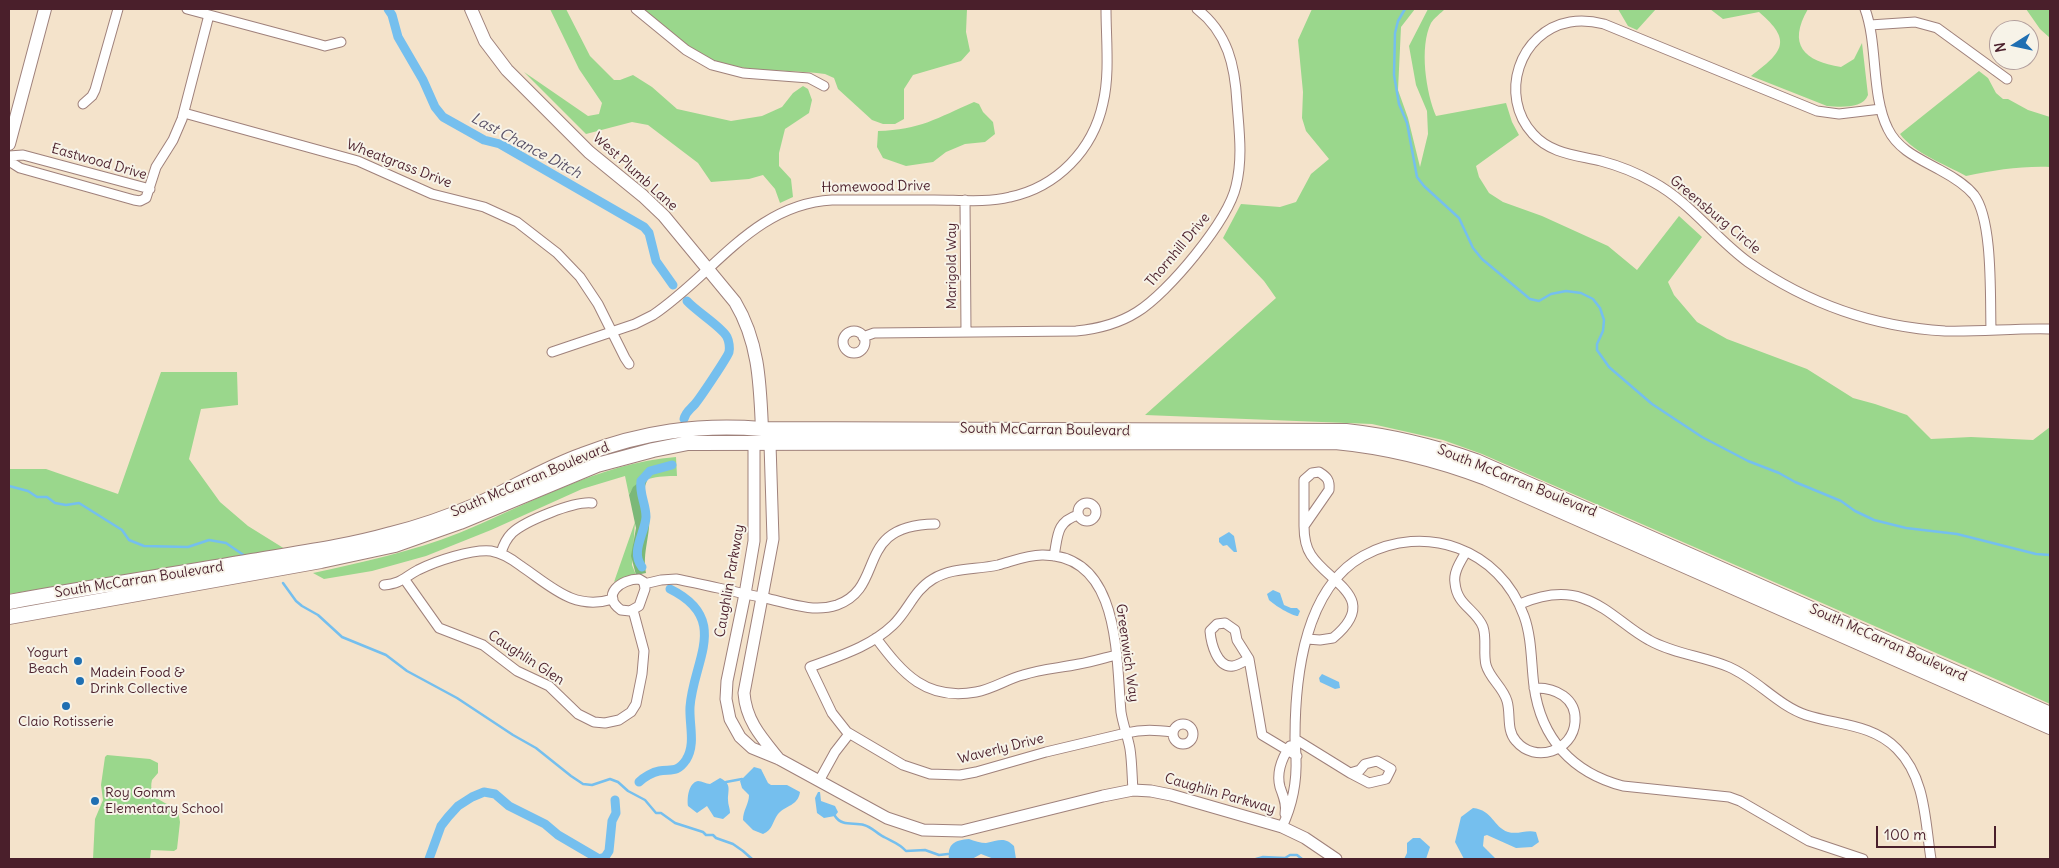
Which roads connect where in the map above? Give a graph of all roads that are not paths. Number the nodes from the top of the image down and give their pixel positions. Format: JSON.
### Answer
{"nodes":[{"id":1,"x":45,"y":9,"type":"edge"},
{"id":2,"x":118,"y":9,"type":"edge"},
{"id":3,"x":187,"y":9,"type":"edge"},
{"id":4,"x":471,"y":9,"type":"edge"},
{"id":5,"x":636,"y":9,"type":"edge"},
{"id":6,"x":1106,"y":9,"type":"edge"},
{"id":7,"x":1197,"y":9,"type":"edge"},
{"id":8,"x":1865,"y":9,"type":"edge"},
{"id":9,"x":209,"y":15,"type":"junction"},
{"id":10,"x":1870,"y":25,"type":"junction"},
{"id":11,"x":341,"y":42,"type":"dead end"},
{"id":12,"x":2007,"y":79,"type":"dead end"},
{"id":13,"x":824,"y":86,"type":"dead end"},
{"id":14,"x":83,"y":104,"type":"dead end"},
{"id":15,"x":1881,"y":108,"type":"junction"},
{"id":16,"x":184,"y":113,"type":"junction"},
{"id":17,"x":9,"y":144,"type":"edge"},
{"id":18,"x":9,"y":156,"type":"edge"},
{"id":19,"x":9,"y":161,"type":"edge"},
{"id":20,"x":150,"y":189,"type":"junction"},
{"id":21,"x":965,"y":200,"type":"junction"},
{"id":22,"x":708,"y":268,"type":"junction"},
{"id":23,"x":2050,"y":329,"type":"edge"},
{"id":24,"x":1991,"y":330,"type":"junction"},
{"id":25,"x":966,"y":332,"type":"junction"},
{"id":26,"x":611,"y":333,"type":"junction"},
{"id":27,"x":863,"y":337,"type":"dead end"},
{"id":28,"x":552,"y":352,"type":"dead end"},
{"id":29,"x":630,"y":364,"type":"dead end"},
{"id":30,"x":762,"y":429,"type":"junction"},
{"id":31,"x":754,"y":444,"type":"junction"},
{"id":32,"x":770,"y":444,"type":"junction"},
{"id":33,"x":592,"y":503,"type":"dead end"},
{"id":34,"x":1078,"y":515,"type":"dead end"},
{"id":35,"x":935,"y":524,"type":"dead end"},
{"id":36,"x":1304,"y":526,"type":"junction"},
{"id":37,"x":1466,"y":552,"type":"junction"},
{"id":38,"x":501,"y":554,"type":"junction"},
{"id":39,"x":1054,"y":556,"type":"junction"},
{"id":40,"x":405,"y":580,"type":"junction"},
{"id":41,"x":1336,"y":580,"type":"junction"},
{"id":42,"x":644,"y":584,"type":"junction"},
{"id":43,"x":384,"y":585,"type":"dead end"},
{"id":44,"x":93,"y":587,"type":"junction"},
{"id":45,"x":745,"y":594,"type":"junction"},
{"id":46,"x":762,"y":598,"type":"junction"},
{"id":47,"x":613,"y":599,"type":"junction"},
{"id":48,"x":9,"y":602,"type":"edge"},
{"id":49,"x":96,"y":602,"type":"junction"},
{"id":50,"x":1520,"y":604,"type":"junction"},
{"id":51,"x":633,"y":610,"type":"junction"},
{"id":52,"x":9,"y":617,"type":"edge"},
{"id":53,"x":876,"y":638,"type":"junction"},
{"id":54,"x":1307,"y":639,"type":"junction"},
{"id":55,"x":1116,"y":655,"type":"junction"},
{"id":56,"x":1249,"y":659,"type":"junction"},
{"id":57,"x":810,"y":667,"type":"joint"},
{"id":58,"x":1534,"y":688,"type":"junction"},
{"id":59,"x":2050,"y":714,"type":"edge"},
{"id":60,"x":2050,"y":727,"type":"edge"},
{"id":61,"x":1173,"y":732,"type":"dead end"},
{"id":62,"x":1126,"y":733,"type":"junction"},
{"id":63,"x":849,"y":734,"type":"junction"},
{"id":64,"x":1295,"y":739,"type":"junction"},
{"id":65,"x":1559,"y":749,"type":"junction"},
{"id":66,"x":1287,"y":750,"type":"junction"},
{"id":67,"x":1296,"y":756,"type":"junction"},
{"id":68,"x":779,"y":759,"type":"junction"},
{"id":69,"x":1350,"y":773,"type":"dead end"},
{"id":70,"x":1296,"y":775,"type":"junction"},
{"id":71,"x":1279,"y":776,"type":"junction"},
{"id":72,"x":819,"y":781,"type":"junction"},
{"id":73,"x":1133,"y":790,"type":"junction"},
{"id":74,"x":1282,"y":827,"type":"junction"},
{"id":75,"x":1336,"y":859,"type":"edge"},
{"id":76,"x":1863,"y":859,"type":"edge"},
{"id":77,"x":1931,"y":859,"type":"edge"}],
"edges":[{"from":1,"to":17,"type":"main road"},
{"from":2,"to":14,"type":"street"},
{"from":3,"to":9,"type":"street"},
{"from":4,"to":22,"type":"main road","name":"West Plumb Lane"},
{"from":5,"to":13,"type":"street"},
{"from":6,"to":21,"type":"street","name":"Homewood Drive"},
{"from":7,"to":25,"type":"street","name":"Thornhill Drive"},
{"from":8,"to":10,"type":"street"},
{"from":9,"to":11,"type":"street"},
{"from":9,"to":16,"type":"street"},
{"from":10,"to":12,"type":"street"},
{"from":10,"to":15,"type":"street"},
{"from":15,"to":24,"type":"street"},
{"from":15,"to":24,"type":"street","name":"Greensburg Circle"},
{"from":16,"to":20,"type":"street"},
{"from":16,"to":26,"type":"street","name":"Wheatgrass Drive"},
{"from":18,"to":20,"type":"street","name":"Eastwood Drive"},
{"from":19,"to":20,"type":"street","name":"Eastwood Drive"},
{"from":21,"to":22,"type":"street","name":"Homewood Drive"},
{"from":21,"to":25,"type":"street","name":"Marigold Way"},
{"from":22,"to":26,"type":"street","name":"Homewood Drive"},
{"from":22,"to":30,"type":"main road","name":"West Plumb Lane"},
{"from":23,"to":24,"type":"street","name":"Greensburg Circle"},
{"from":25,"to":27,"type":"street","name":"Thornhill Drive"},
{"from":26,"to":28,"type":"street","name":"Homewood Drive"},
{"from":26,"to":29,"type":"street","name":"Wheatgrass Drive"},
{"from":30,"to":31,"type":"main road","name":"Caughlin Parkway"},
{"from":30,"to":32,"type":"main road","name":"Caughlin Parkway"},
{"from":30,"to":44,"type":"main road","name":"South McCarran Boulevard"},
{"from":30,"to":59,"type":"main road","name":"South McCarran Boulevard"},
{"from":31,"to":32,"type":"main road","name":"South McCarran Boulevard"},
{"from":31,"to":45,"type":"street","name":"Caughlin Parkway"},
{"from":31,"to":49,"type":"main road","name":"South McCarran Boulevard"},
{"from":32,"to":46,"type":"street","name":"Caughlin Parkway"},
{"from":32,"to":60,"type":"main road","name":"South McCarran Boulevard"},
{"from":33,"to":38,"type":"street"},
{"from":34,"to":39,"type":"street"},
{"from":35,"to":46,"type":"street"},
{"from":36,"to":36,"type":"street"},
{"from":36,"to":41,"type":"street"},
{"from":37,"to":41,"type":"street"},
{"from":37,"to":50,"type":"street"},
{"from":37,"to":65,"type":"street"},
{"from":38,"to":40,"type":"street"},
{"from":38,"to":47,"type":"street"},
{"from":39,"to":53,"type":"street","name":"Greenwich Way"},
{"from":39,"to":55,"type":"street","name":"Greenwich Way"},
{"from":40,"to":43,"type":"street"},
{"from":40,"to":51,"type":"street","name":"Caughlin Glen"},
{"from":41,"to":54,"type":"street"},
{"from":41,"to":54,"type":"street"},
{"from":42,"to":45,"type":"street"},
{"from":42,"to":47,"type":"street"},
{"from":42,"to":51,"type":"street"},
{"from":44,"to":48,"type":"main road","name":"South McCarran Boulevard"},
{"from":44,"to":49,"type":"main road"},
{"from":45,"to":46,"type":"street"},
{"from":45,"to":68,"type":"street","name":"Caughlin Parkway"},
{"from":46,"to":68,"type":"street","name":"Caughlin Parkway"},
{"from":47,"to":51,"type":"street"},
{"from":49,"to":52,"type":"main road","name":"South McCarran Boulevard"},
{"from":50,"to":58,"type":"street"},
{"from":50,"to":77,"type":"street"},
{"from":53,"to":55,"type":"street"},
{"from":53,"to":57,"type":"street","name":"Greenwich Way"},
{"from":54,"to":64,"type":"street"},
{"from":55,"to":62,"type":"street","name":"Greenwich Way"},
{"from":56,"to":56,"type":"street"},
{"from":56,"to":66,"type":"street"},
{"from":57,"to":63,"type":"street","name":"Waverly Drive"},
{"from":58,"to":65,"type":"street"},
{"from":58,"to":65,"type":"street"},
{"from":61,"to":62,"type":"street","name":"Waverly Drive"},
{"from":62,"to":63,"type":"street","name":"Waverly Drive"},
{"from":62,"to":73,"type":"street","name":"Greenwich Way"},
{"from":63,"to":72,"type":"street"},
{"from":64,"to":66,"type":"street"},
{"from":64,"to":67,"type":"street"},
{"from":64,"to":69,"type":"street"},
{"from":65,"to":76,"type":"street"},
{"from":66,"to":67,"type":"street"},
{"from":66,"to":71,"type":"street"},
{"from":67,"to":70,"type":"street"},
{"from":68,"to":72,"type":"street","name":"Caughlin Parkway"},
{"from":70,"to":71,"type":"street"},
{"from":70,"to":74,"type":"street"},
{"from":71,"to":74,"type":"street"},
{"from":72,"to":73,"type":"street","name":"Caughlin Parkway"},
{"from":73,"to":74,"type":"street","name":"Caughlin Parkway"},
{"from":74,"to":75,"type":"street","name":"Caughlin Parkway"}]}
